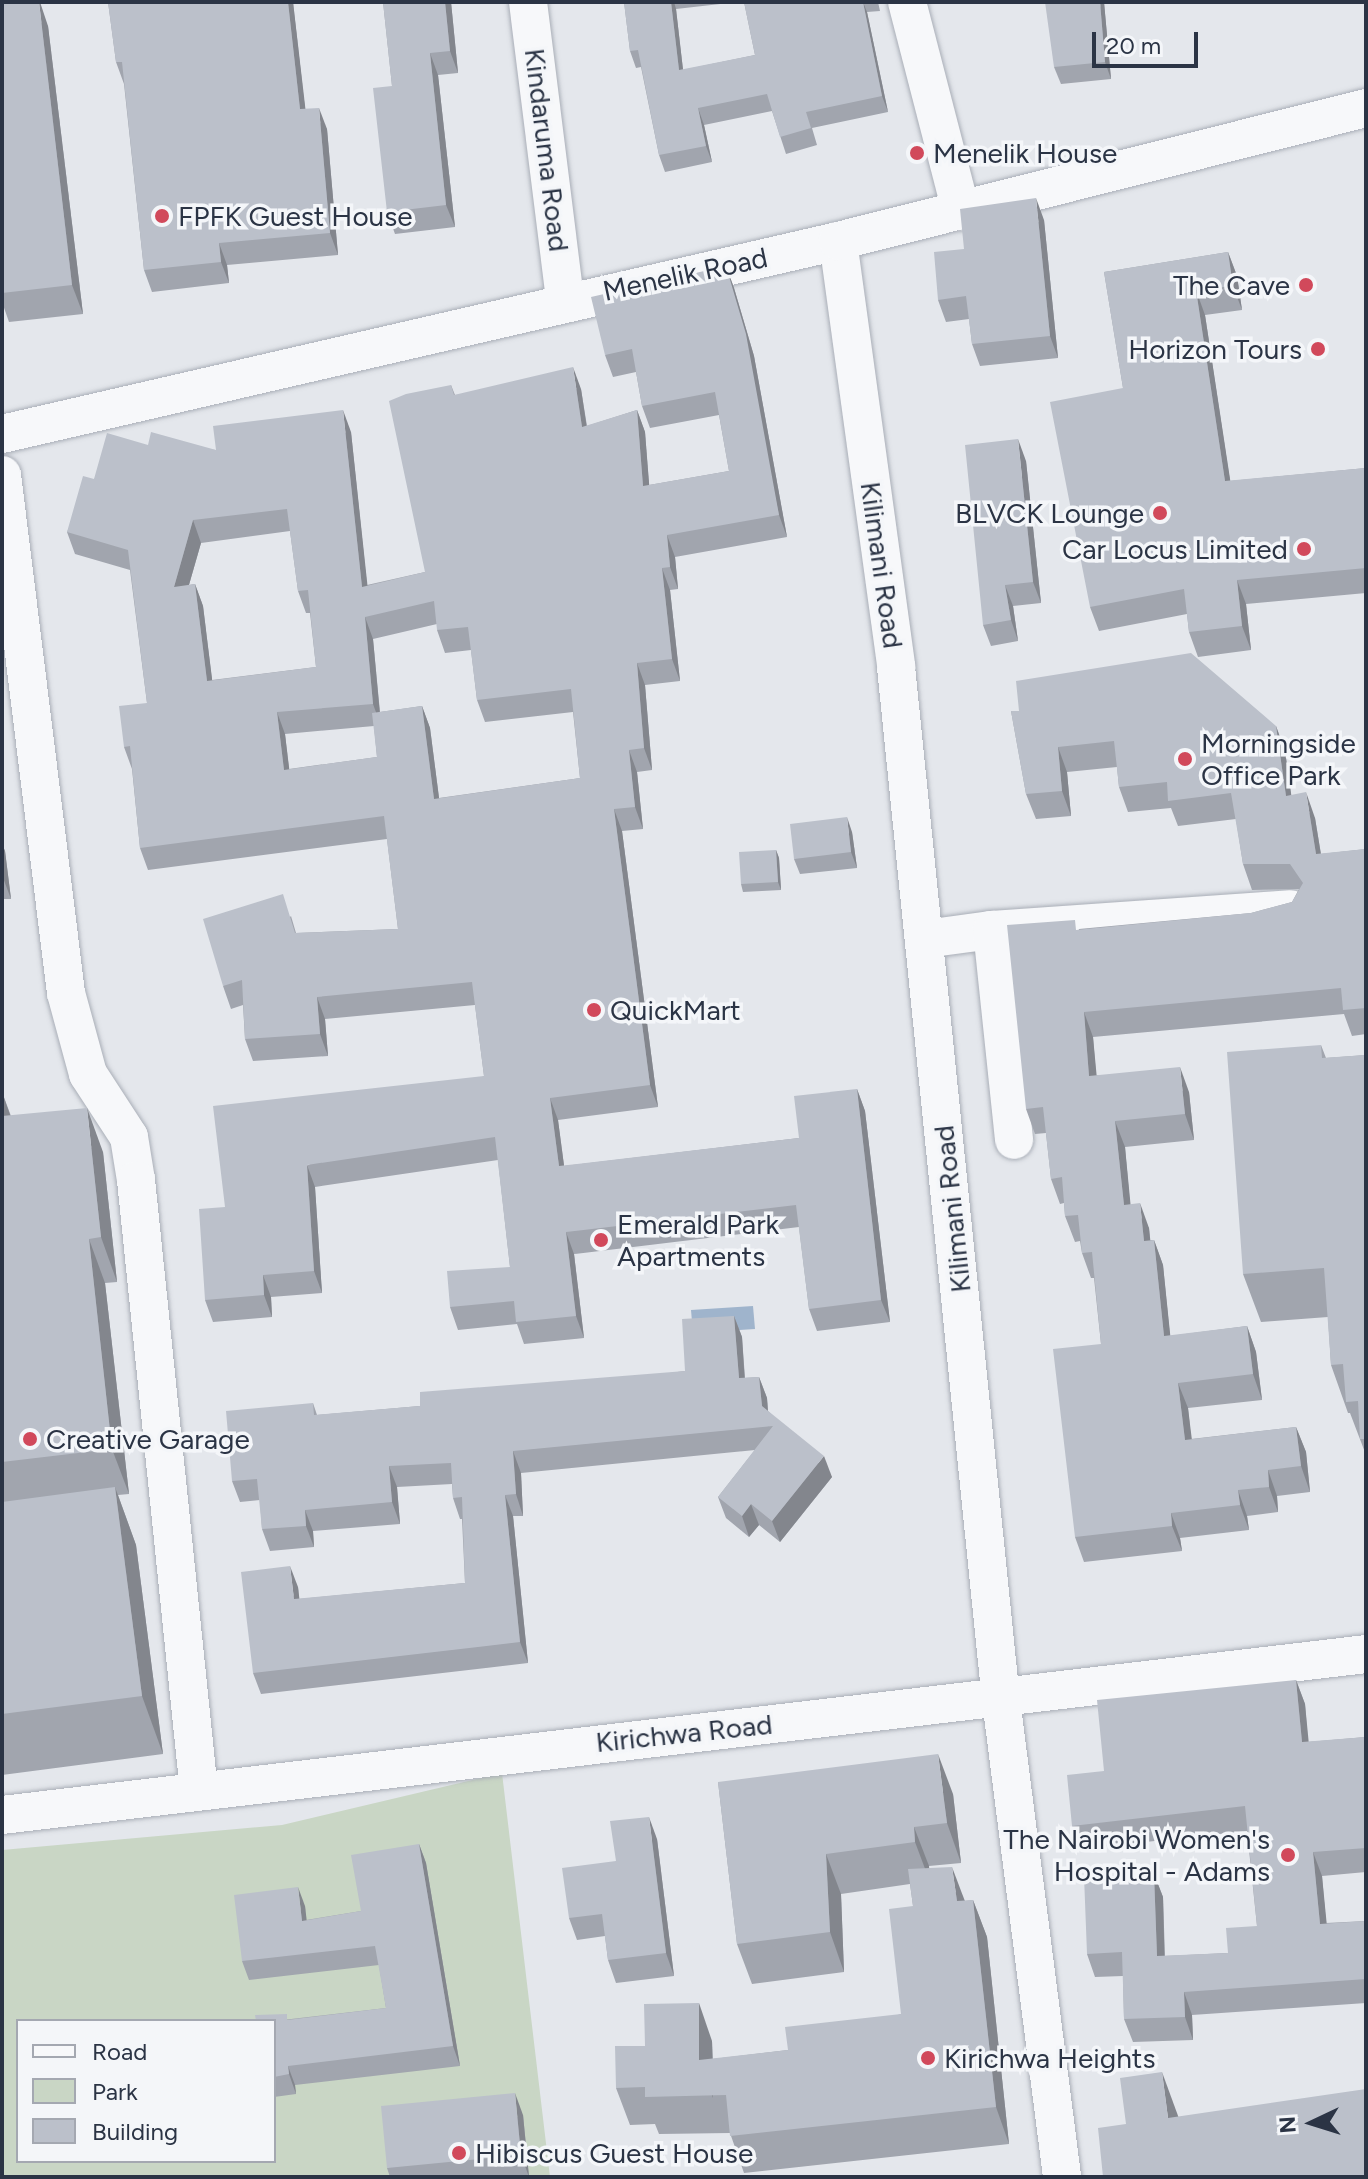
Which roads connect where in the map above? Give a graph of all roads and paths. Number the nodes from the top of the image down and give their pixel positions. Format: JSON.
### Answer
{"nodes":[{"id":1,"x":528,"y":2,"type":"edge"},
{"id":2,"x":907,"y":2,"type":"edge"},
{"id":3,"x":1366,"y":108,"type":"edge"},
{"id":4,"x":961,"y":211,"type":"junction"},
{"id":5,"x":838,"y":241,"type":"junction"},
{"id":6,"x":565,"y":299,"type":"junction"},
{"id":7,"x":2,"y":434,"type":"edge"},
{"id":8,"x":2,"y":475,"type":"edge"},
{"id":9,"x":1290,"y":909,"type":"edge"},
{"id":10,"x":992,"y":930,"type":"junction"},
{"id":11,"x":925,"y":939,"type":"junction"},
{"id":12,"x":1014,"y":1140,"type":"dead end"},
{"id":13,"x":1366,"y":1654,"type":"edge"},
{"id":14,"x":1001,"y":1700,"type":"junction"},
{"id":15,"x":199,"y":1792,"type":"junction"},
{"id":16,"x":2,"y":1815,"type":"edge"},
{"id":17,"x":1062,"y":2177,"type":"edge"}],
"edges":[{"from":1,"to":6,"type":"street","name":"Kindaruma Road"},
{"from":2,"to":4,"type":"street"},
{"from":3,"to":4,"type":"street","name":"Menelik Road"},
{"from":4,"to":5,"type":"street","name":"Menelik Road"},
{"from":5,"to":6,"type":"street","name":"Menelik Road"},
{"from":5,"to":11,"type":"street","name":"Kilimani Road"},
{"from":6,"to":7,"type":"street","name":"Menelik Road"},
{"from":8,"to":15,"type":"street"},
{"from":9,"to":10,"type":"street"},
{"from":10,"to":11,"type":"street"},
{"from":10,"to":12,"type":"street"},
{"from":11,"to":14,"type":"street","name":"Kilimani Road"},
{"from":13,"to":14,"type":"street","name":"Kirichwa Road"},
{"from":14,"to":15,"type":"street","name":"Kirichwa Road"},
{"from":14,"to":17,"type":"street","name":"Kilimani Road"},
{"from":15,"to":16,"type":"street","name":"Kirichwa Road"}]}
